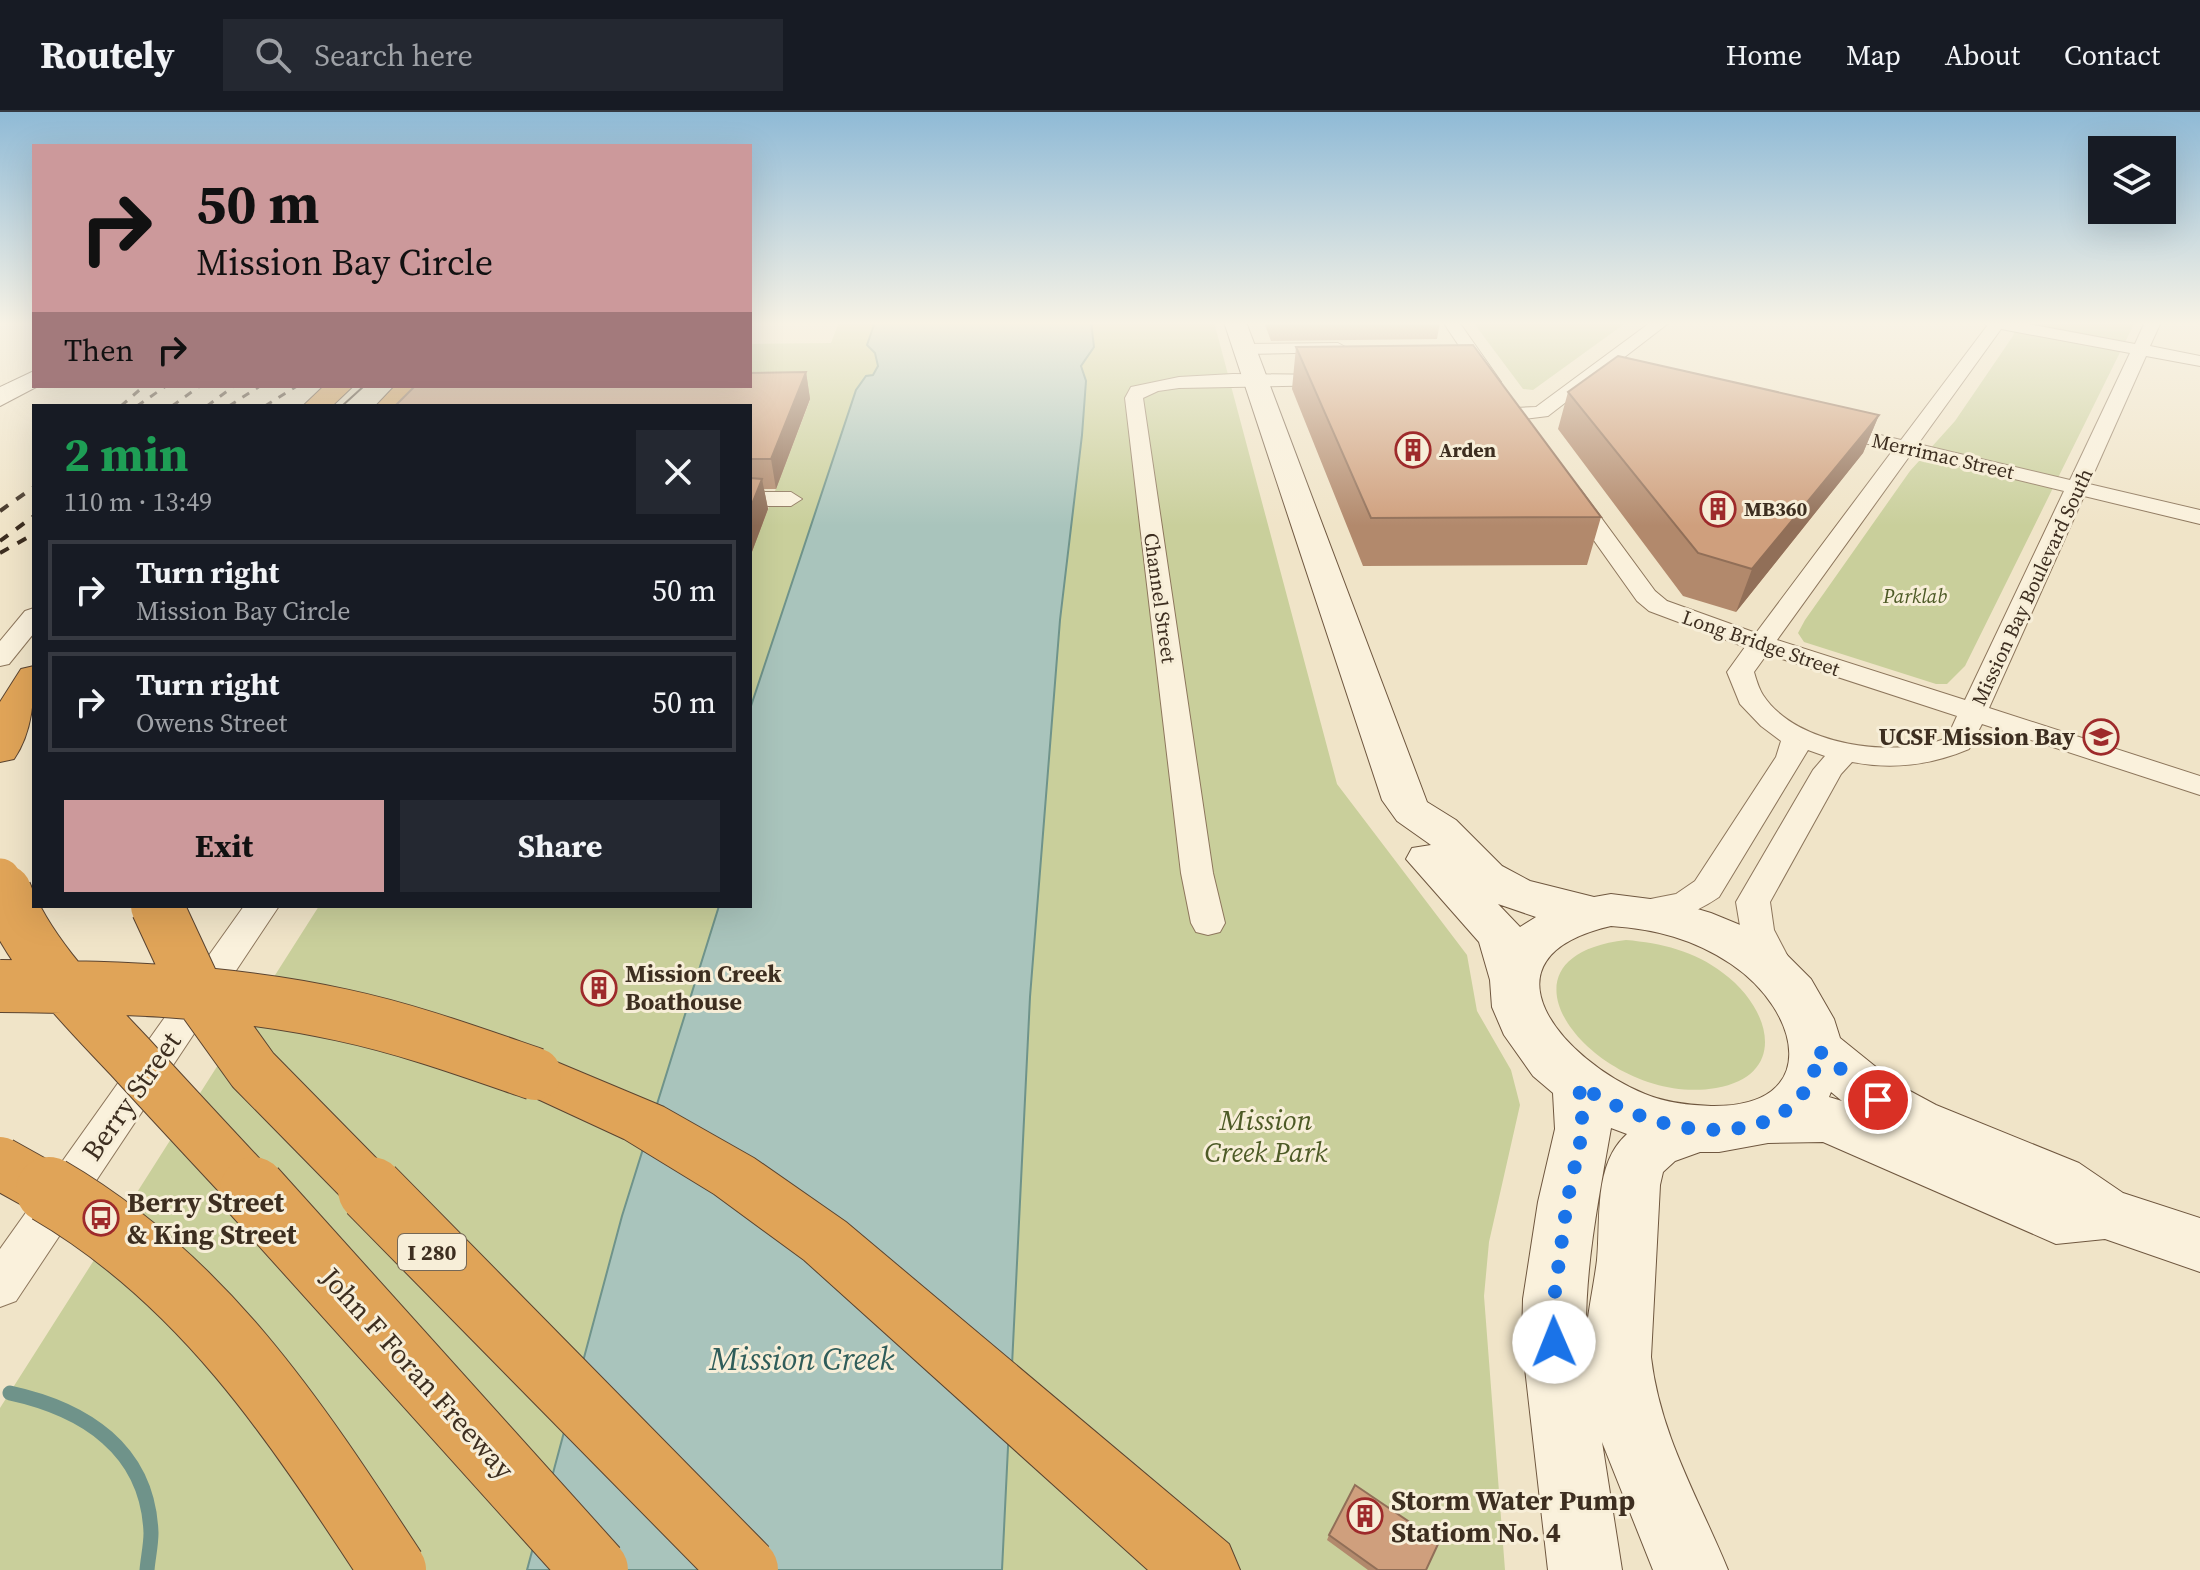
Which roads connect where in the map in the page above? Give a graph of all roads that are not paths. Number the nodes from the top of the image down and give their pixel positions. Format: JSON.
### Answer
{"nodes":[{"id":1,"x":335,"y":390,"type":"edge"},
{"id":2,"x":1140,"y":390,"type":"edge"},
{"id":3,"x":1259,"y":390,"type":"edge"},
{"id":4,"x":1498,"y":390,"type":"edge"},
{"id":5,"x":1571,"y":390,"type":"edge"},
{"id":6,"x":1947,"y":390,"type":"edge"},
{"id":7,"x":2122,"y":390,"type":"edge"},
{"id":8,"x":318,"y":404,"type":"edge"},
{"id":9,"x":1515,"y":414,"type":"junction"},
{"id":10,"x":1809,"y":424,"type":"edge"},
{"id":11,"x":1533,"y":440,"type":"edge"},
{"id":12,"x":1906,"y":447,"type":"junction"},
{"id":13,"x":1555,"y":471,"type":"edge"},
{"id":14,"x":2077,"y":488,"type":"junction"},
{"id":15,"x":752,"y":499,"type":"edge"},
{"id":16,"x":791,"y":499,"type":"dead end"},
{"id":17,"x":2200,"y":517,"type":"edge"},
{"id":18,"x":32,"y":618,"type":"edge"},
{"id":19,"x":1759,"y":643,"type":"junction"},
{"id":20,"x":0,"y":658,"type":"edge"},
{"id":21,"x":32,"y":680,"type":"edge"},
{"id":22,"x":1974,"y":713,"type":"junction"},
{"id":23,"x":1793,"y":732,"type":"junction"},
{"id":24,"x":0,"y":750,"type":"edge"},
{"id":25,"x":1845,"y":752,"type":"junction"},
{"id":26,"x":2200,"y":786,"type":"edge"},
{"id":27,"x":1412,"y":815,"type":"junction"},
{"id":28,"x":0,"y":879,"type":"edge"},
{"id":29,"x":158,"y":908,"type":"edge"},
{"id":30,"x":261,"y":908,"type":"edge"},
{"id":31,"x":1638,"y":911,"type":"junction"},
{"id":32,"x":1588,"y":912,"type":"junction"},
{"id":33,"x":1208,"y":923,"type":"dead end"},
{"id":34,"x":1514,"y":978,"type":"junction"},
{"id":35,"x":1784,"y":982,"type":"junction"},
{"id":36,"x":0,"y":986,"type":"edge"},
{"id":37,"x":1818,"y":1050,"type":"junction"},
{"id":38,"x":1579,"y":1085,"type":"junction"},
{"id":39,"x":1769,"y":1120,"type":"junction"},
{"id":40,"x":1698,"y":1129,"type":"junction"},
{"id":41,"x":0,"y":1163,"type":"edge"},
{"id":42,"x":2105,"y":1213,"type":"junction"},
{"id":43,"x":2200,"y":1245,"type":"edge"},
{"id":44,"x":0,"y":1286,"type":"edge"},
{"id":45,"x":393,"y":1570,"type":"edge"},
{"id":46,"x":595,"y":1570,"type":"edge"},
{"id":47,"x":745,"y":1570,"type":"edge"},
{"id":48,"x":1203,"y":1570,"type":"edge"},
{"id":49,"x":1585,"y":1570,"type":"edge"},
{"id":50,"x":1691,"y":1570,"type":"edge"}],
"edges":[{"from":1,"to":8,"type":"highway"},
{"from":2,"to":33,"type":"street","name":"Channel Street"},
{"from":3,"to":27,"type":"street"},
{"from":4,"to":9,"type":"street"},
{"from":5,"to":9,"type":"street"},
{"from":6,"to":12,"type":"street","name":"Mission Bay Boulevard South"},
{"from":7,"to":14,"type":"street","name":"Mission Bay Boulevard South"},
{"from":9,"to":11,"type":"street"},
{"from":10,"to":12,"type":"street","name":"Merrimac Street"},
{"from":12,"to":14,"type":"street","name":"Merrimac Street"},
{"from":12,"to":19,"type":"street","name":"Mission Bay Boulevard South"},
{"from":13,"to":19,"type":"street","name":"Long Bridge Street"},
{"from":14,"to":17,"type":"street","name":"Merrimac Street"},
{"from":14,"to":22,"type":"street","name":"Mission Bay Boulevard South"},
{"from":15,"to":16,"type":"street"},
{"from":18,"to":20,"type":"street"},
{"from":19,"to":22,"type":"street","name":"Long Bridge Street"},
{"from":19,"to":23,"type":"street","name":"Mission Bay Boulevard South"},
{"from":21,"to":24,"type":"highway"},
{"from":22,"to":25,"type":"street","name":"Mission Bay Boulevard South"},
{"from":22,"to":26,"type":"street","name":"Long Bridge Street"},
{"from":23,"to":25,"type":"street","name":"Mission Bay Boulevard South"},
{"from":23,"to":31,"type":"street"},
{"from":25,"to":35,"type":"street"},
{"from":27,"to":32,"type":"street"},
{"from":27,"to":34,"type":"street"},
{"from":28,"to":46,"type":"highway","name":"John F Foran Freeway","bridge":true},
{"from":29,"to":47,"type":"highway","number":"I 280","bridge":true},
{"from":30,"to":44,"type":"street","name":"Berry Street"},
{"from":31,"to":32,"type":"street"},
{"from":31,"to":35,"type":"street"},
{"from":32,"to":34,"type":"street"},
{"from":34,"to":38,"type":"street"},
{"from":35,"to":37,"type":"street"},
{"from":36,"to":48,"type":"highway","bridge":true},
{"from":37,"to":39,"type":"street"},
{"from":37,"to":42,"type":"street"},
{"from":38,"to":40,"type":"street"},
{"from":38,"to":49,"type":"street"},
{"from":39,"to":40,"type":"street"},
{"from":39,"to":42,"type":"street"},
{"from":40,"to":50,"type":"street"},
{"from":41,"to":45,"type":"highway","bridge":true},
{"from":42,"to":43,"type":"street"}]}
